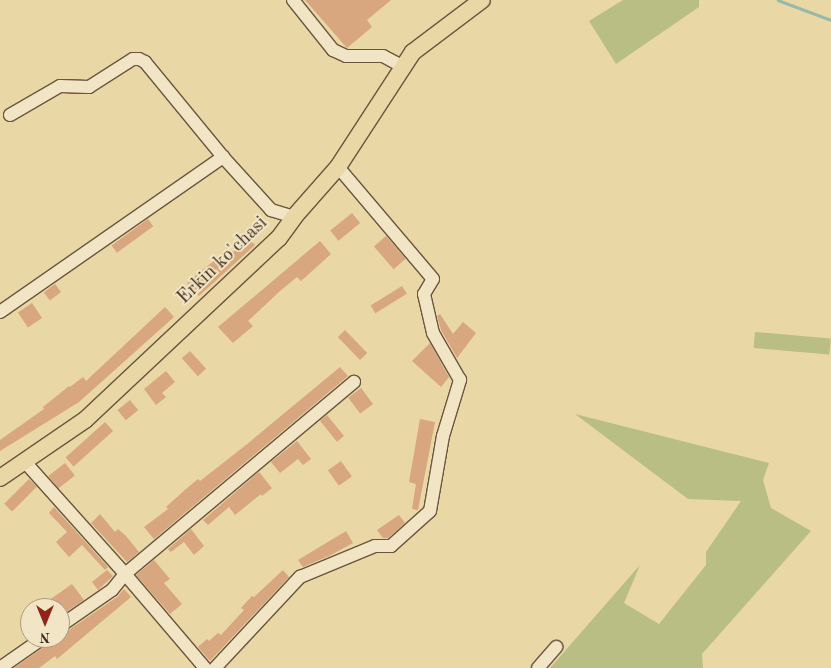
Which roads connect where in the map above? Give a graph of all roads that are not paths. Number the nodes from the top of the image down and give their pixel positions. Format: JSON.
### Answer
{"nodes":[{"id":1,"x":293,"y":0,"type":"edge"},
{"id":2,"x":479,"y":1,"type":"edge"},
{"id":3,"x":402,"y":66,"type":"junction"},
{"id":4,"x":10,"y":116,"type":"dead end"},
{"id":5,"x":223,"y":157,"type":"junction"},
{"id":6,"x":338,"y":167,"type":"junction"},
{"id":7,"x":294,"y":217,"type":"junction"},
{"id":8,"x":0,"y":312,"type":"edge"},
{"id":9,"x":354,"y":382,"type":"dead end"},
{"id":10,"x":25,"y":462,"type":"junction"},
{"id":11,"x":0,"y":478,"type":"edge"},
{"id":12,"x":125,"y":574,"type":"junction"},
{"id":13,"x":70,"y":619,"type":"edge"},
{"id":14,"x":556,"y":647,"type":"dead end"},
{"id":15,"x":29,"y":648,"type":"edge"},
{"id":16,"x":0,"y":668,"type":"edge"},
{"id":17,"x":205,"y":668,"type":"edge"},
{"id":18,"x":215,"y":668,"type":"edge"},
{"id":19,"x":538,"y":668,"type":"edge"}],
"edges":[{"from":1,"to":3,"type":"street"},
{"from":2,"to":3,"type":"main road","name":"Erkin ko'chasi"},
{"from":3,"to":6,"type":"main road","name":"Erkin ko'chasi"},
{"from":4,"to":5,"type":"street"},
{"from":5,"to":7,"type":"street"},
{"from":5,"to":8,"type":"street"},
{"from":6,"to":7,"type":"main road","name":"Erkin ko'chasi"},
{"from":6,"to":18,"type":"street"},
{"from":7,"to":10,"type":"main road","name":"Erkin ko'chasi"},
{"from":9,"to":12,"type":"street"},
{"from":10,"to":11,"type":"main road","name":"Erkin ko'chasi"},
{"from":10,"to":12,"type":"street"},
{"from":12,"to":13,"type":"street"},
{"from":12,"to":17,"type":"street"},
{"from":14,"to":19,"type":"street"},
{"from":15,"to":16,"type":"street"}]}
